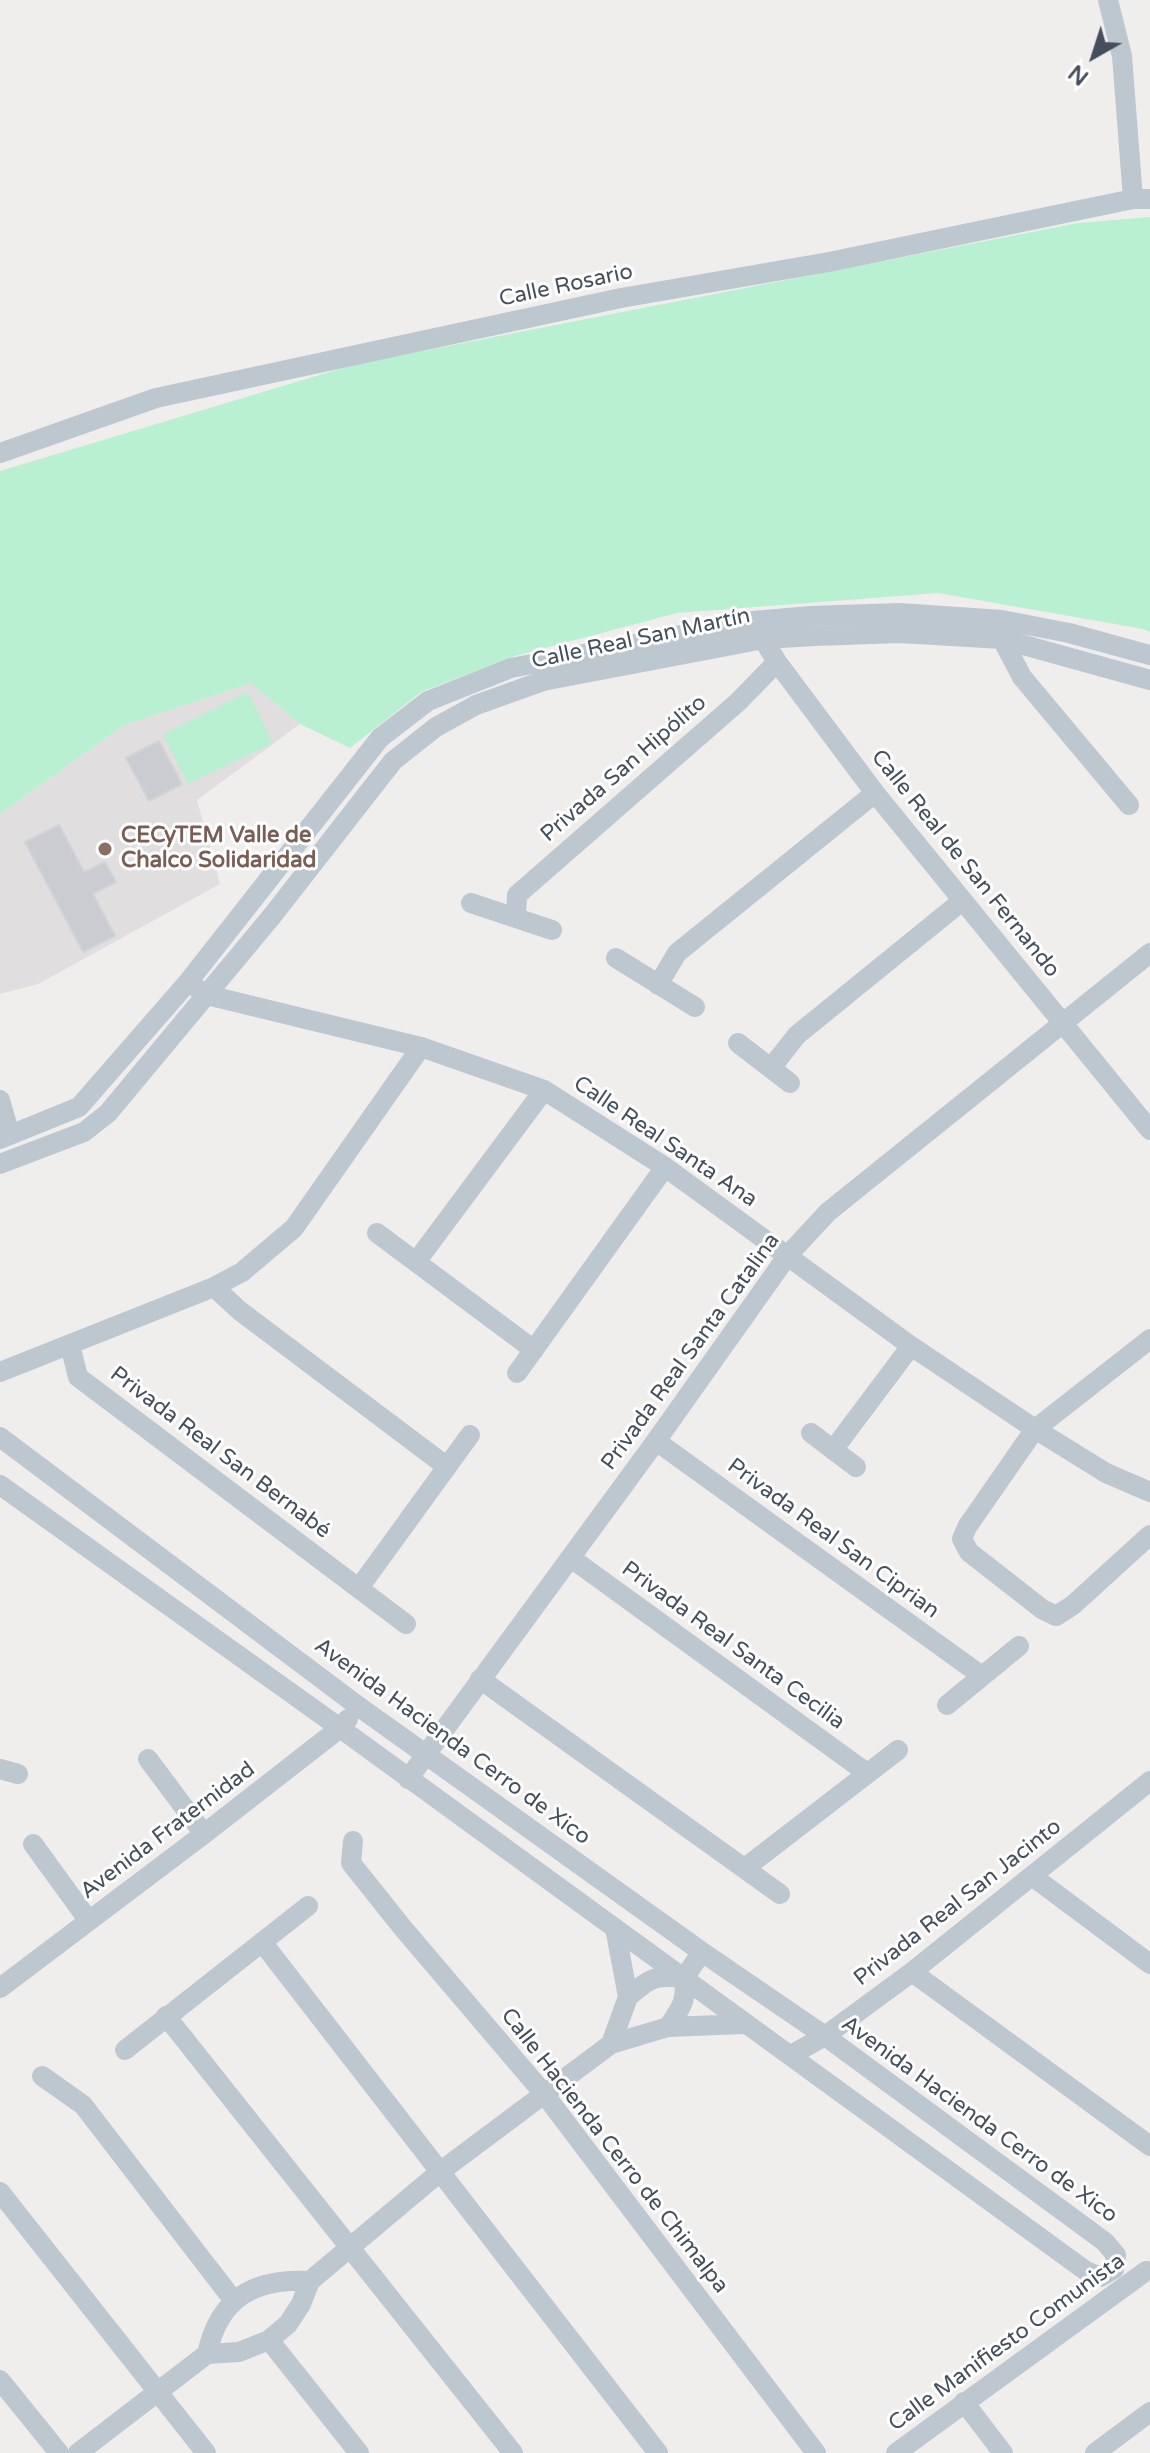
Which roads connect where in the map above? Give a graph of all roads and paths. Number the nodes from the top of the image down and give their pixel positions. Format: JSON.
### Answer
{"nodes":[{"id":1,"x":1108,"y":0,"type":"edge"},
{"id":2,"x":1142,"y":199,"type":"edge"},
{"id":3,"x":0,"y":453,"type":"edge"},
{"id":4,"x":758,"y":630,"type":"junction"},
{"id":5,"x":1002,"y":639,"type":"junction"},
{"id":6,"x":1150,"y":655,"type":"edge"},
{"id":7,"x":777,"y":662,"type":"junction"},
{"id":8,"x":1150,"y":680,"type":"edge"},
{"id":9,"x":875,"y":793,"type":"junction"},
{"id":10,"x":1129,"y":805,"type":"dead end"},
{"id":11,"x":962,"y":901,"type":"junction"},
{"id":12,"x":471,"y":903,"type":"dead end"},
{"id":13,"x":516,"y":918,"type":"junction"},
{"id":14,"x":552,"y":930,"type":"dead end"},
{"id":15,"x":1150,"y":953,"type":"edge"},
{"id":16,"x":616,"y":958,"type":"dead end"},
{"id":17,"x":188,"y":982,"type":"junction"},
{"id":18,"x":658,"y":985,"type":"junction"},
{"id":19,"x":207,"y":995,"type":"junction"},
{"id":20,"x":695,"y":1007,"type":"dead end"},
{"id":21,"x":1062,"y":1023,"type":"junction"},
{"id":22,"x":738,"y":1043,"type":"dead end"},
{"id":23,"x":421,"y":1047,"type":"junction"},
{"id":24,"x":771,"y":1068,"type":"junction"},
{"id":25,"x":790,"y":1083,"type":"dead end"},
{"id":26,"x":544,"y":1090,"type":"junction"},
{"id":27,"x":0,"y":1100,"type":"edge"},
{"id":28,"x":1150,"y":1130,"type":"edge"},
{"id":29,"x":5,"y":1137,"type":"edge"},
{"id":30,"x":0,"y":1164,"type":"edge"},
{"id":31,"x":665,"y":1167,"type":"junction"},
{"id":32,"x":377,"y":1233,"type":"dead end"},
{"id":33,"x":788,"y":1255,"type":"junction"},
{"id":34,"x":416,"y":1262,"type":"junction"},
{"id":35,"x":214,"y":1287,"type":"junction"},
{"id":36,"x":1150,"y":1339,"type":"edge"},
{"id":37,"x":70,"y":1345,"type":"junction"},
{"id":38,"x":911,"y":1346,"type":"junction"},
{"id":39,"x":534,"y":1350,"type":"junction"},
{"id":40,"x":0,"y":1372,"type":"edge"},
{"id":41,"x":517,"y":1373,"type":"dead end"},
{"id":42,"x":1035,"y":1429,"type":"junction"},
{"id":43,"x":811,"y":1433,"type":"dead end"},
{"id":44,"x":470,"y":1435,"type":"dead end"},
{"id":45,"x":0,"y":1437,"type":"edge"},
{"id":46,"x":656,"y":1441,"type":"junction"},
{"id":47,"x":833,"y":1450,"type":"junction"},
{"id":48,"x":22,"y":1453,"type":"junction"},
{"id":49,"x":446,"y":1466,"type":"junction"},
{"id":50,"x":856,"y":1467,"type":"dead end"},
{"id":51,"x":0,"y":1479,"type":"edge"},
{"id":52,"x":0,"y":1485,"type":"edge"},
{"id":53,"x":1150,"y":1492,"type":"edge"},
{"id":54,"x":1150,"y":1535,"type":"edge"},
{"id":55,"x":571,"y":1558,"type":"junction"},
{"id":56,"x":359,"y":1588,"type":"junction"},
{"id":57,"x":406,"y":1624,"type":"dead end"},
{"id":58,"x":1019,"y":1646,"type":"dead end"},
{"id":59,"x":982,"y":1676,"type":"junction"},
{"id":60,"x":480,"y":1679,"type":"junction"},
{"id":61,"x":947,"y":1705,"type":"dead end"},
{"id":62,"x":358,"y":1706,"type":"junction"},
{"id":63,"x":340,"y":1728,"type":"junction"},
{"id":64,"x":898,"y":1750,"type":"dead end"},
{"id":65,"x":427,"y":1753,"type":"junction"},
{"id":66,"x":148,"y":1759,"type":"dead end"},
{"id":67,"x":867,"y":1773,"type":"junction"},
{"id":68,"x":408,"y":1779,"type":"junction"},
{"id":69,"x":1150,"y":1781,"type":"edge"},
{"id":70,"x":204,"y":1834,"type":"junction"},
{"id":71,"x":353,"y":1841,"type":"dead end"},
{"id":72,"x":33,"y":1844,"type":"dead end"},
{"id":73,"x":745,"y":1868,"type":"junction"},
{"id":74,"x":1032,"y":1876,"type":"junction"},
{"id":75,"x":780,"y":1894,"type":"dead end"},
{"id":76,"x":308,"y":1906,"type":"dead end"},
{"id":77,"x":89,"y":1921,"type":"junction"},
{"id":78,"x":615,"y":1928,"type":"junction"},
{"id":79,"x":262,"y":1942,"type":"junction"},
{"id":80,"x":702,"y":1952,"type":"junction"},
{"id":81,"x":1150,"y":1964,"type":"edge"},
{"id":82,"x":912,"y":1972,"type":"junction"},
{"id":83,"x":684,"y":1978,"type":"junction"},
{"id":84,"x":0,"y":1988,"type":"edge"},
{"id":85,"x":628,"y":1997,"type":"junction"},
{"id":86,"x":166,"y":2016,"type":"junction"},
{"id":87,"x":744,"y":2024,"type":"junction"},
{"id":88,"x":668,"y":2027,"type":"junction"},
{"id":89,"x":825,"y":2036,"type":"junction"},
{"id":90,"x":611,"y":2044,"type":"junction"},
{"id":91,"x":125,"y":2050,"type":"dead end"},
{"id":92,"x":791,"y":2055,"type":"junction"},
{"id":93,"x":42,"y":2076,"type":"dead end"},
{"id":94,"x":545,"y":2095,"type":"junction"},
{"id":95,"x":1150,"y":2146,"type":"edge"},
{"id":96,"x":441,"y":2171,"type":"junction"},
{"id":97,"x":0,"y":2192,"type":"edge"},
{"id":98,"x":351,"y":2248,"type":"junction"},
{"id":99,"x":1146,"y":2271,"type":"dead end"},
{"id":100,"x":310,"y":2281,"type":"junction"},
{"id":101,"x":234,"y":2301,"type":"junction"},
{"id":102,"x":269,"y":2340,"type":"junction"},
{"id":103,"x":207,"y":2354,"type":"junction"},
{"id":104,"x":0,"y":2380,"type":"edge"},
{"id":105,"x":159,"y":2390,"type":"junction"},
{"id":106,"x":964,"y":2402,"type":"junction"},
{"id":107,"x":1150,"y":2412,"type":"edge"},
{"id":108,"x":59,"y":2453,"type":"edge"},
{"id":109,"x":78,"y":2453,"type":"edge"},
{"id":110,"x":206,"y":2453,"type":"edge"},
{"id":111,"x":359,"y":2453,"type":"edge"},
{"id":112,"x":513,"y":2453,"type":"edge"},
{"id":113,"x":658,"y":2453,"type":"edge"},
{"id":114,"x":816,"y":2453,"type":"edge"},
{"id":115,"x":896,"y":2453,"type":"edge"},
{"id":116,"x":1003,"y":2453,"type":"edge"},
{"id":117,"x":1095,"y":2453,"type":"edge"}],
"edges":[{"from":1,"to":2,"type":"street"},
{"from":2,"to":3,"type":"street","name":"Calle Rosario"},
{"from":4,"to":5,"type":"street","name":"Calle Real San Martín"},
{"from":4,"to":6,"type":"street","name":"Calle Real San Martín"},
{"from":4,"to":7,"type":"street","name":"Calle Real de San Fernando"},
{"from":4,"to":17,"type":"street","name":"Calle Real San Martín"},
{"from":4,"to":19,"type":"street","name":"Calle Real San Martín"},
{"from":5,"to":8,"type":"street","name":"Calle Real San Martín"},
{"from":5,"to":10,"type":"street"},
{"from":7,"to":9,"type":"street","name":"Calle Real de San Fernando"},
{"from":7,"to":13,"type":"street","name":"Privada San Hipólito"},
{"from":9,"to":11,"type":"street","name":"Calle Real de San Fernando"},
{"from":9,"to":18,"type":"street"},
{"from":11,"to":21,"type":"street","name":"Calle Real de San Fernando"},
{"from":11,"to":24,"type":"street"},
{"from":12,"to":13,"type":"street"},
{"from":13,"to":14,"type":"street"},
{"from":15,"to":21,"type":"street","name":"Privada Real Santa Catalina"},
{"from":16,"to":18,"type":"street"},
{"from":17,"to":19,"type":"street","name":"Calle Real Santa Ana"},
{"from":17,"to":29,"type":"street","name":"Calle Real San Martín"},
{"from":18,"to":20,"type":"street"},
{"from":19,"to":23,"type":"street","name":"Calle Real Santa Ana"},
{"from":19,"to":30,"type":"street","name":"Calle Real San Martín"},
{"from":21,"to":28,"type":"street","name":"Calle Real de San Fernando"},
{"from":21,"to":33,"type":"street","name":"Privada Real Santa Catalina"},
{"from":22,"to":24,"type":"street"},
{"from":23,"to":26,"type":"street","name":"Calle Real Santa Ana"},
{"from":23,"to":35,"type":"street"},
{"from":24,"to":25,"type":"street"},
{"from":26,"to":31,"type":"street","name":"Calle Real Santa Ana"},
{"from":26,"to":34,"type":"street"},
{"from":27,"to":29,"type":"street"},
{"from":31,"to":33,"type":"street","name":"Calle Real Santa Ana"},
{"from":31,"to":39,"type":"street"},
{"from":32,"to":34,"type":"street"},
{"from":33,"to":38,"type":"street","name":"Calle Real Santa Ana"},
{"from":33,"to":46,"type":"street","name":"Privada Real Santa Catalina"},
{"from":34,"to":39,"type":"street"},
{"from":35,"to":37,"type":"street"},
{"from":35,"to":49,"type":"street"},
{"from":36,"to":42,"type":"street"},
{"from":37,"to":40,"type":"street"},
{"from":37,"to":56,"type":"street","name":"Privada Real San Bernabé"},
{"from":38,"to":42,"type":"street","name":"Calle Real Santa Ana"},
{"from":38,"to":47,"type":"street"},
{"from":39,"to":41,"type":"street"},
{"from":42,"to":53,"type":"street","name":"Calle Real Santa Ana"},
{"from":42,"to":54,"type":"street"},
{"from":43,"to":47,"type":"street"},
{"from":44,"to":49,"type":"street"},
{"from":45,"to":48,"type":"street","name":"Avenida Hacienda Cerro de Xico"},
{"from":46,"to":55,"type":"street","name":"Privada Real Santa Catalina"},
{"from":46,"to":59,"type":"street","name":"Privada Real San Ciprian"},
{"from":47,"to":50,"type":"street"},
{"from":48,"to":51,"type":"street"},
{"from":48,"to":62,"type":"street","name":"Avenida Hacienda Cerro de Xico"},
{"from":49,"to":56,"type":"street"},
{"from":52,"to":63,"type":"street","name":"Avenida Hacienda Cerro de Xico"},
{"from":55,"to":60,"type":"street","name":"Privada Real Santa Catalina"},
{"from":55,"to":67,"type":"street","name":"Privada Real Santa Cecilia"},
{"from":56,"to":57,"type":"street","name":"Privada Real San Bernabé"},
{"from":58,"to":59,"type":"street"},
{"from":59,"to":61,"type":"street"},
{"from":60,"to":65,"type":"street","name":"Privada Real Santa Catalina"},
{"from":60,"to":73,"type":"street"},
{"from":62,"to":63,"type":"street","name":"Avenida Fraternidad"},
{"from":62,"to":65,"type":"street","name":"Avenida Hacienda Cerro de Xico"},
{"from":63,"to":68,"type":"street","name":"Avenida Hacienda Cerro de Xico"},
{"from":63,"to":70,"type":"street","name":"Avenida Fraternidad"},
{"from":64,"to":67,"type":"street"},
{"from":65,"to":68,"type":"street","name":"Privada Real Santa Catalina"},
{"from":65,"to":80,"type":"street","name":"Avenida Hacienda Cerro de Xico"},
{"from":66,"to":70,"type":"street"},
{"from":67,"to":73,"type":"street"},
{"from":68,"to":78,"type":"street","name":"Avenida Hacienda Cerro de Xico"},
{"from":69,"to":74,"type":"street","name":"Privada Real San Jacinto"},
{"from":70,"to":77,"type":"street","name":"Avenida Fraternidad"},
{"from":71,"to":94,"type":"street","name":"Calle Hacienda Cerro de Chimalpa"},
{"from":72,"to":77,"type":"street"},
{"from":73,"to":75,"type":"street"},
{"from":74,"to":81,"type":"street"},
{"from":74,"to":82,"type":"street","name":"Privada Real San Jacinto"},
{"from":76,"to":79,"type":"street"},
{"from":77,"to":84,"type":"street","name":"Avenida Fraternidad"},
{"from":78,"to":83,"type":"street","name":"Avenida Hacienda Cerro de Xico"},
{"from":78,"to":85,"type":"street"},
{"from":79,"to":86,"type":"street"},
{"from":79,"to":96,"type":"street"},
{"from":80,"to":83,"type":"street"},
{"from":80,"to":89,"type":"street","name":"Avenida Hacienda Cerro de Xico"},
{"from":82,"to":89,"type":"street","name":"Privada Real San Jacinto"},
{"from":82,"to":95,"type":"street"},
{"from":83,"to":85,"type":"street"},
{"from":83,"to":87,"type":"street","name":"Avenida Hacienda Cerro de Xico"},
{"from":83,"to":88,"type":"street"},
{"from":85,"to":90,"type":"street"},
{"from":86,"to":91,"type":"street"},
{"from":86,"to":98,"type":"street"},
{"from":87,"to":88,"type":"street"},
{"from":87,"to":92,"type":"street","name":"Avenida Hacienda Cerro de Xico"},
{"from":88,"to":90,"type":"street"},
{"from":89,"to":92,"type":"street","name":"Privada Real San Jacinto"},
{"from":89,"to":92,"type":"street","name":"Avenida Hacienda Cerro de Xico"},
{"from":90,"to":94,"type":"street"},
{"from":93,"to":101,"type":"street"},
{"from":94,"to":96,"type":"street"},
{"from":94,"to":114,"type":"street","name":"Calle Hacienda Cerro de Chimalpa"},
{"from":96,"to":98,"type":"street"},
{"from":96,"to":113,"type":"street"},
{"from":97,"to":105,"type":"street"},
{"from":98,"to":100,"type":"street"},
{"from":98,"to":112,"type":"street"},
{"from":99,"to":106,"type":"street","name":"Calle Manifiesto Comunista"},
{"from":100,"to":101,"type":"street"},
{"from":100,"to":102,"type":"street"},
{"from":101,"to":103,"type":"street"},
{"from":102,"to":103,"type":"street"},
{"from":102,"to":111,"type":"street"},
{"from":103,"to":105,"type":"street"},
{"from":104,"to":108,"type":"street"},
{"from":105,"to":109,"type":"street"},
{"from":105,"to":110,"type":"street"},
{"from":106,"to":115,"type":"street","name":"Calle Manifiesto Comunista"},
{"from":106,"to":116,"type":"street"},
{"from":107,"to":117,"type":"street"}]}
